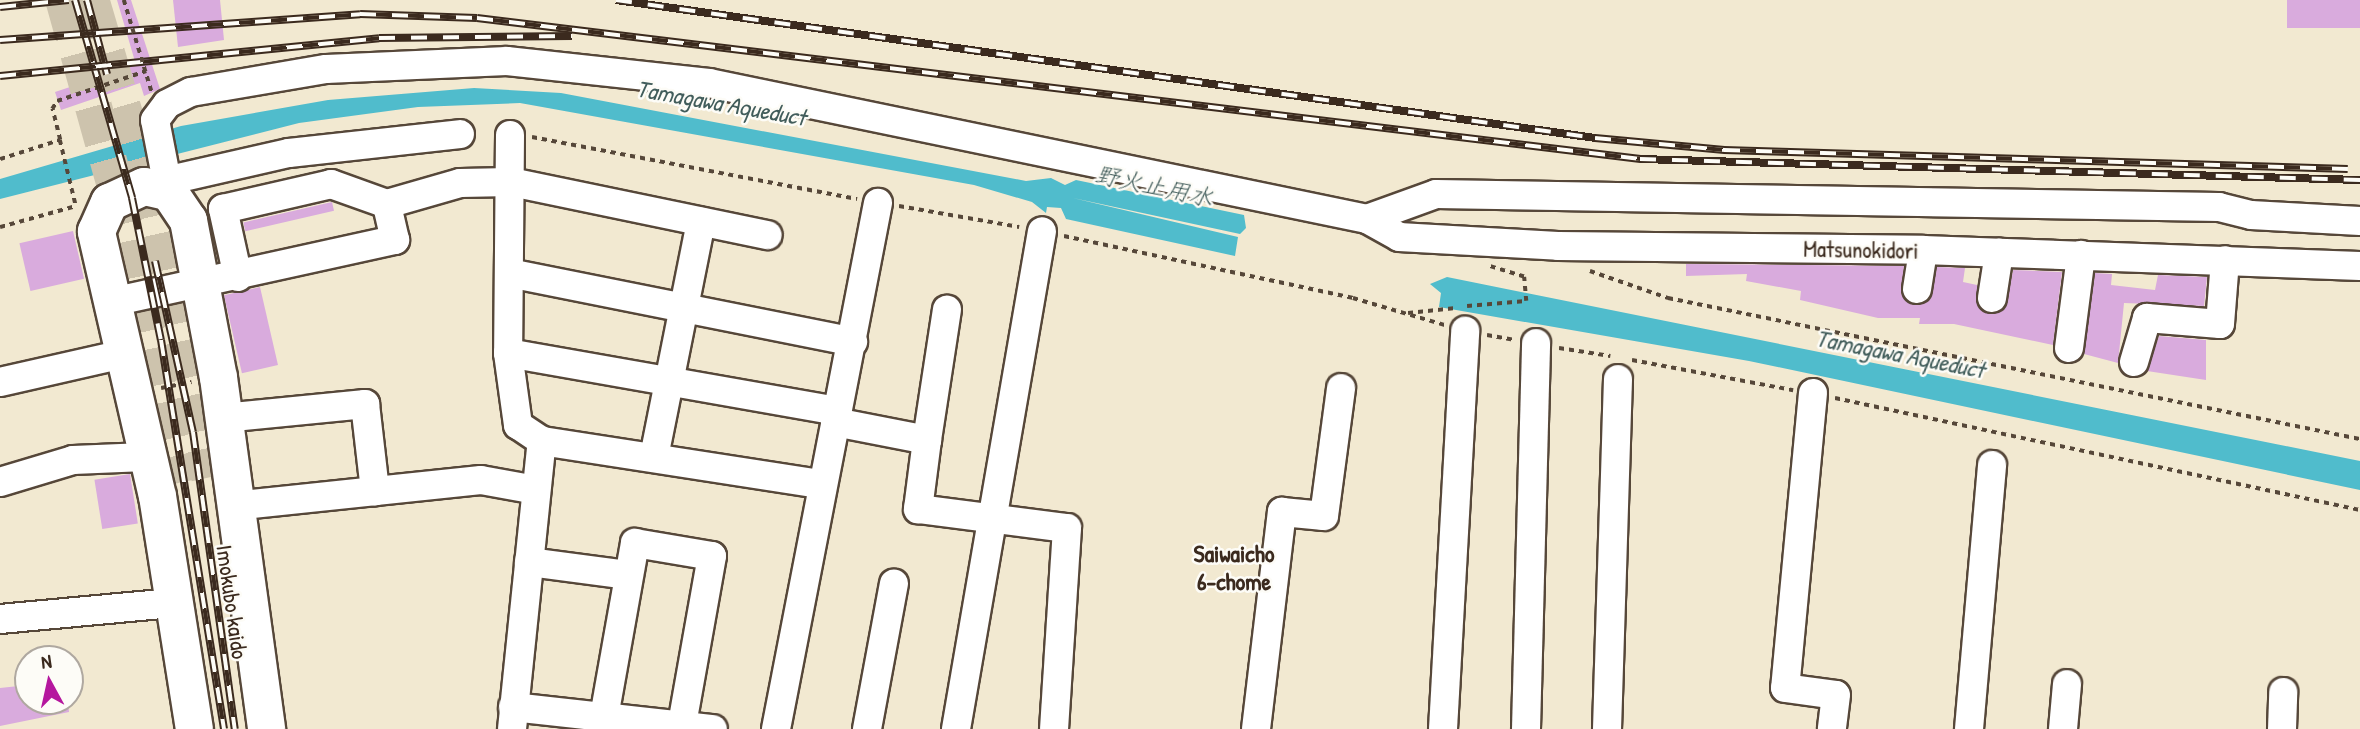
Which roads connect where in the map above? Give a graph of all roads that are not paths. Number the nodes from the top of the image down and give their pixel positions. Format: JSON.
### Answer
{"nodes":[{"id":1,"x":460,"y":134,"type":"dead end"},
{"id":2,"x":510,"y":135,"type":"road end"},
{"id":3,"x":168,"y":180,"type":"junction"},
{"id":4,"x":511,"y":182,"type":"junction"},
{"id":5,"x":878,"y":203,"type":"road end"},
{"id":6,"x":387,"y":204,"type":"junction"},
{"id":7,"x":1367,"y":219,"type":"junction"},
{"id":8,"x":2360,"y":221,"type":"edge"},
{"id":9,"x":701,"y":222,"type":"junction"},
{"id":10,"x":1042,"y":231,"type":"road end"},
{"id":11,"x":768,"y":234,"type":"dead end"},
{"id":12,"x":1923,"y":250,"type":"junction"},
{"id":13,"x":1999,"y":253,"type":"junction"},
{"id":14,"x":2081,"y":255,"type":"junction"},
{"id":15,"x":2225,"y":260,"type":"junction"},
{"id":16,"x":2360,"y":266,"type":"edge"},
{"id":17,"x":509,"y":273,"type":"junction"},
{"id":18,"x":238,"y":277,"type":"junction"},
{"id":19,"x":200,"y":284,"type":"junction"},
{"id":20,"x":1917,"y":289,"type":"dead end"},
{"id":21,"x":1992,"y":298,"type":"dead end"},
{"id":22,"x":111,"y":302,"type":"junction"},
{"id":23,"x":684,"y":308,"type":"junction"},
{"id":24,"x":947,"y":310,"type":"dead end"},
{"id":25,"x":1465,"y":331,"type":"road end"},
{"id":26,"x":853,"y":342,"type":"junction"},
{"id":27,"x":1536,"y":344,"type":"road end"},
{"id":28,"x":2069,"y":348,"type":"dead end"},
{"id":29,"x":508,"y":353,"type":"junction"},
{"id":30,"x":123,"y":355,"type":"junction"},
{"id":31,"x":2134,"y":362,"type":"dead end"},
{"id":32,"x":1620,"y":365,"type":"road end"},
{"id":33,"x":0,"y":382,"type":"edge"},
{"id":34,"x":669,"y":382,"type":"junction"},
{"id":35,"x":1341,"y":388,"type":"dead end"},
{"id":36,"x":1813,"y":393,"type":"road end"},
{"id":37,"x":836,"y":417,"type":"junction"},
{"id":38,"x":223,"y":418,"type":"junction"},
{"id":39,"x":927,"y":440,"type":"junction"},
{"id":40,"x":542,"y":441,"type":"junction"},
{"id":41,"x":145,"y":457,"type":"junction"},
{"id":42,"x":654,"y":457,"type":"junction"},
{"id":43,"x":1992,"y":465,"type":"dead end"},
{"id":44,"x":0,"y":475,"type":"edge"},
{"id":45,"x":0,"y":482,"type":"edge"},
{"id":46,"x":820,"y":484,"type":"junction"},
{"id":47,"x":536,"y":490,"type":"junction"},
{"id":48,"x":375,"y":491,"type":"junction"},
{"id":49,"x":233,"y":506,"type":"junction"},
{"id":50,"x":989,"y":518,"type":"junction"},
{"id":51,"x":529,"y":562,"type":"junction"},
{"id":52,"x":628,"y":575,"type":"junction"},
{"id":53,"x":894,"y":583,"type":"dead end"},
{"id":54,"x":173,"y":603,"type":"junction"},
{"id":55,"x":0,"y":619,"type":"edge"},
{"id":56,"x":2067,"y":684,"type":"dead end"},
{"id":57,"x":2283,"y":692,"type":"dead end"},
{"id":58,"x":604,"y":717,"type":"junction"},
{"id":59,"x":512,"y":718,"type":"edge"},
{"id":60,"x":572,"y":722,"type":"edge"},
{"id":61,"x":682,"y":725,"type":"junction"},
{"id":62,"x":643,"y":726,"type":"edge"},
{"id":63,"x":194,"y":729,"type":"edge"},
{"id":64,"x":217,"y":729,"type":"edge"},
{"id":65,"x":249,"y":729,"type":"edge"},
{"id":66,"x":266,"y":729,"type":"edge"},
{"id":67,"x":713,"y":729,"type":"edge"},
{"id":68,"x":776,"y":729,"type":"edge"},
{"id":69,"x":867,"y":729,"type":"edge"},
{"id":70,"x":956,"y":729,"type":"edge"},
{"id":71,"x":1054,"y":729,"type":"edge"},
{"id":72,"x":1256,"y":729,"type":"edge"},
{"id":73,"x":1443,"y":729,"type":"edge"},
{"id":74,"x":1526,"y":729,"type":"edge"},
{"id":75,"x":1607,"y":729,"type":"edge"},
{"id":76,"x":1832,"y":729,"type":"edge"},
{"id":77,"x":1969,"y":729,"type":"edge"},
{"id":78,"x":2063,"y":729,"type":"edge"},
{"id":79,"x":2282,"y":729,"type":"edge"}],
"edges":[{"from":1,"to":3,"type":"street"},
{"from":2,"to":4,"type":"street"},
{"from":3,"to":7,"type":"street"},
{"from":3,"to":19,"type":"main road"},
{"from":3,"to":22,"type":"main road"},
{"from":4,"to":6,"type":"street"},
{"from":4,"to":9,"type":"street"},
{"from":4,"to":17,"type":"street"},
{"from":5,"to":26,"type":"street"},
{"from":6,"to":18,"type":"street"},
{"from":6,"to":18,"type":"street"},
{"from":7,"to":8,"type":"street"},
{"from":7,"to":12,"type":"street","name":"Matsunokidori"},
{"from":9,"to":11,"type":"street"},
{"from":9,"to":23,"type":"street"},
{"from":10,"to":50,"type":"street"},
{"from":12,"to":13,"type":"street","name":"Matsunokidori"},
{"from":12,"to":20,"type":"street"},
{"from":13,"to":14,"type":"street","name":"Matsunokidori"},
{"from":13,"to":21,"type":"street"},
{"from":14,"to":15,"type":"street","name":"Matsunokidori"},
{"from":14,"to":28,"type":"street"},
{"from":15,"to":16,"type":"street","name":"Matsunokidori"},
{"from":15,"to":31,"type":"street"},
{"from":17,"to":23,"type":"street"},
{"from":17,"to":29,"type":"street"},
{"from":18,"to":19,"type":"street"},
{"from":19,"to":22,"type":"street"},
{"from":19,"to":38,"type":"main road"},
{"from":22,"to":30,"type":"main road"},
{"from":23,"to":26,"type":"street"},
{"from":23,"to":34,"type":"street"},
{"from":24,"to":39,"type":"street"},
{"from":25,"to":73,"type":"street"},
{"from":26,"to":37,"type":"street"},
{"from":27,"to":74,"type":"street"},
{"from":29,"to":34,"type":"street"},
{"from":29,"to":40,"type":"street"},
{"from":30,"to":33,"type":"street"},
{"from":30,"to":41,"type":"main road"},
{"from":32,"to":75,"type":"street"},
{"from":34,"to":37,"type":"street"},
{"from":34,"to":42,"type":"street"},
{"from":35,"to":72,"type":"street"},
{"from":36,"to":76,"type":"street"},
{"from":37,"to":39,"type":"street"},
{"from":37,"to":46,"type":"street"},
{"from":38,"to":48,"type":"street"},
{"from":38,"to":49,"type":"main road"},
{"from":39,"to":50,"type":"street"},
{"from":40,"to":42,"type":"street"},
{"from":40,"to":47,"type":"street"},
{"from":41,"to":45,"type":"street"},
{"from":41,"to":54,"type":"main road"},
{"from":42,"to":46,"type":"street"},
{"from":43,"to":77,"type":"street"},
{"from":44,"to":45,"type":"street"},
{"from":46,"to":68,"type":"street"},
{"from":47,"to":48,"type":"street"},
{"from":47,"to":51,"type":"street"},
{"from":48,"to":49,"type":"street"},
{"from":49,"to":66,"type":"main road"},
{"from":50,"to":70,"type":"street"},
{"from":50,"to":71,"type":"street"},
{"from":51,"to":52,"type":"street"},
{"from":51,"to":59,"type":"street"},
{"from":52,"to":58,"type":"street"},
{"from":52,"to":61,"type":"street"},
{"from":53,"to":69,"type":"street"},
{"from":54,"to":55,"type":"street"},
{"from":54,"to":63,"type":"main road"},
{"from":56,"to":78,"type":"street"},
{"from":57,"to":79,"type":"street"},
{"from":58,"to":60,"type":"street"},
{"from":58,"to":62,"type":"street"},
{"from":59,"to":60,"type":"street"},
{"from":61,"to":62,"type":"street"},
{"from":61,"to":67,"type":"street"},
{"from":64,"to":65,"type":"main road","name":"Imokubo kaido"}]}
